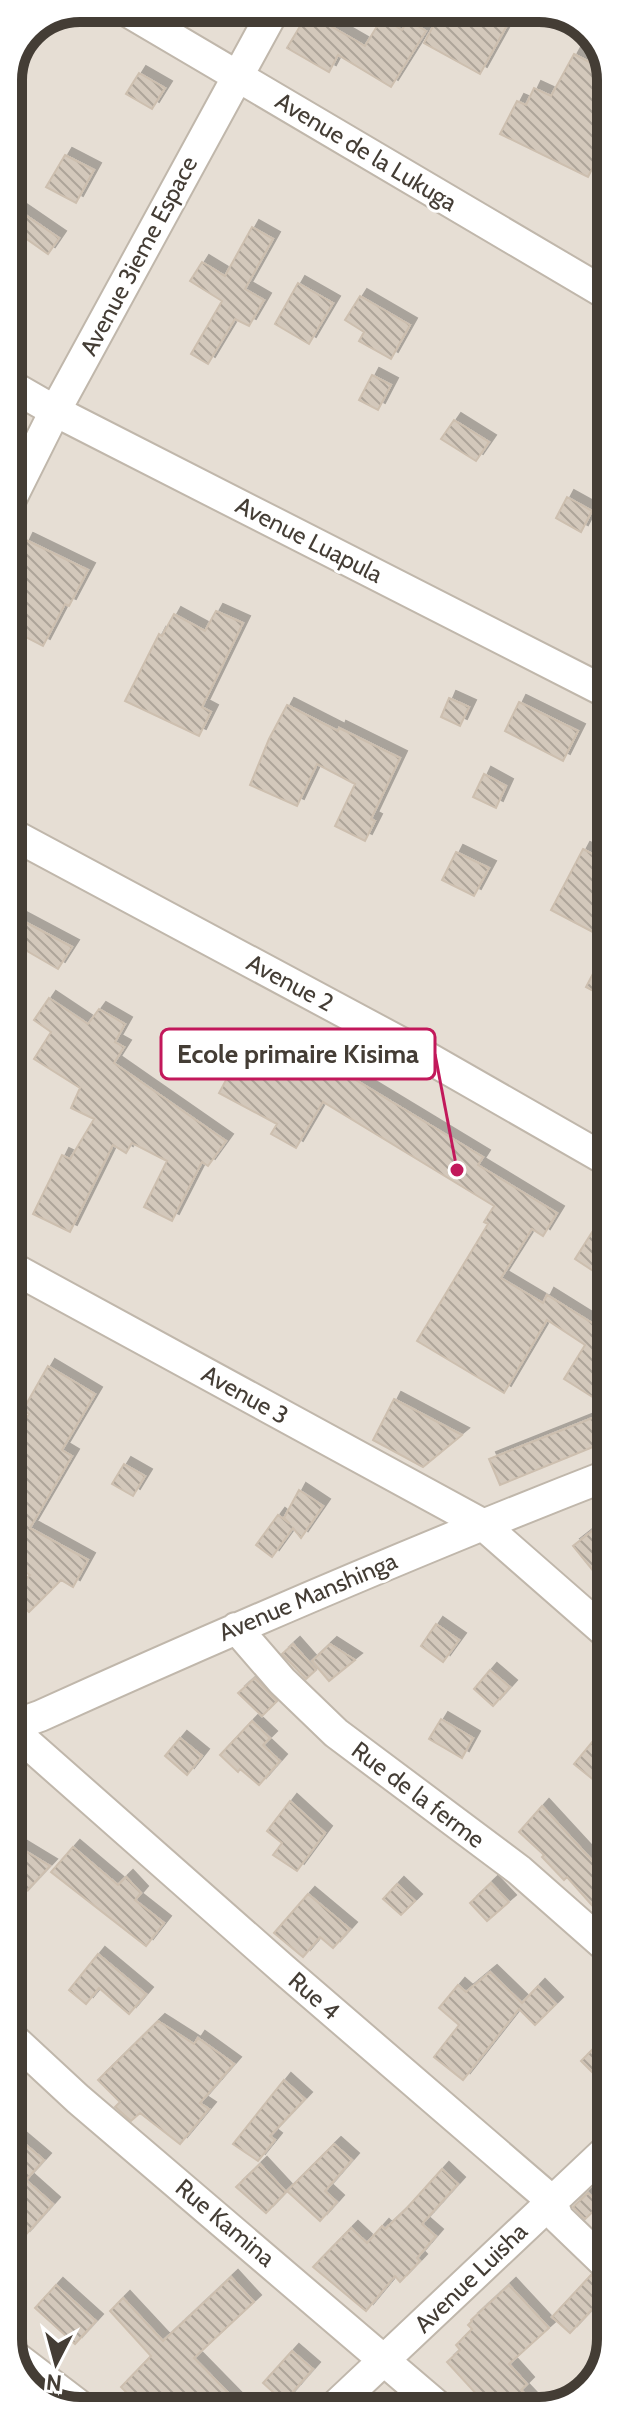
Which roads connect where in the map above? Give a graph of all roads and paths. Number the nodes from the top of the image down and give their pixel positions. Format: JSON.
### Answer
{"nodes":[{"id":1,"x":146,"y":22,"type":"edge"},
{"id":2,"x":267,"y":22,"type":"edge"},
{"id":3,"x":237,"y":75,"type":"junction"},
{"id":4,"x":597,"y":288,"type":"edge"},
{"id":5,"x":22,"y":392,"type":"edge"},
{"id":6,"x":55,"y":411,"type":"junction"},
{"id":7,"x":22,"y":477,"type":"edge"},
{"id":8,"x":597,"y":687,"type":"edge"},
{"id":9,"x":22,"y":839,"type":"edge"},
{"id":10,"x":597,"y":1155,"type":"edge"},
{"id":11,"x":22,"y":1273,"type":"edge"},
{"id":12,"x":597,"y":1479,"type":"edge"},
{"id":13,"x":482,"y":1524,"type":"junction"},
{"id":14,"x":597,"y":1625,"type":"edge"},
{"id":15,"x":236,"y":1628,"type":"junction"},
{"id":16,"x":22,"y":1707,"type":"edge"},
{"id":17,"x":40,"y":1716,"type":"junction"},
{"id":18,"x":22,"y":1722,"type":"edge"},
{"id":19,"x":22,"y":1739,"type":"edge"},
{"id":20,"x":597,"y":1939,"type":"edge"},
{"id":21,"x":22,"y":2047,"type":"edge"},
{"id":22,"x":597,"y":2159,"type":"edge"},
{"id":23,"x":551,"y":2200,"type":"junction"},
{"id":24,"x":597,"y":2256,"type":"edge"},
{"id":25,"x":385,"y":2361,"type":"junction"},
{"id":26,"x":30,"y":2368,"type":"edge"},
{"id":27,"x":65,"y":2395,"type":"edge"},
{"id":28,"x":345,"y":2397,"type":"edge"},
{"id":29,"x":427,"y":2397,"type":"edge"}],
"edges":[{"from":1,"to":3,"type":"street","name":"Avenue de la Lukuga"},
{"from":2,"to":3,"type":"street","name":"Avenue 3ieme Espace"},
{"from":3,"to":4,"type":"street","name":"Avenue de la Lukuga"},
{"from":3,"to":6,"type":"street","name":"Avenue 3ieme Espace"},
{"from":5,"to":6,"type":"street","name":"Avenue Luapula"},
{"from":6,"to":7,"type":"street","name":"Avenue 3ieme Espace"},
{"from":6,"to":8,"type":"street","name":"Avenue Luapula"},
{"from":9,"to":10,"type":"street","name":"Avenue 2"},
{"from":11,"to":13,"type":"street","name":"Avenue 3"},
{"from":12,"to":13,"type":"street","name":"Avenue Manshinga"},
{"from":13,"to":14,"type":"street","name":"Avenue 3"},
{"from":13,"to":15,"type":"street","name":"Avenue Manshinga"},
{"from":15,"to":17,"type":"street","name":"Avenue Manshinga"},
{"from":15,"to":20,"type":"street","name":"Rue de la ferme"},
{"from":16,"to":17,"type":"street"},
{"from":17,"to":18,"type":"street","name":"Avenue Manshinga"},
{"from":19,"to":23,"type":"street","name":"Rue 4"},
{"from":21,"to":25,"type":"street","name":"Rue Kamina"},
{"from":22,"to":23,"type":"street","name":"Avenue Luisha"},
{"from":23,"to":24,"type":"street","name":"Rue 4"},
{"from":23,"to":25,"type":"street","name":"Avenue Luisha"},
{"from":25,"to":28,"type":"street","name":"Avenue Luisha"},
{"from":25,"to":29,"type":"street","name":"Rue Kamina"},
{"from":26,"to":27,"type":"street"}]}
